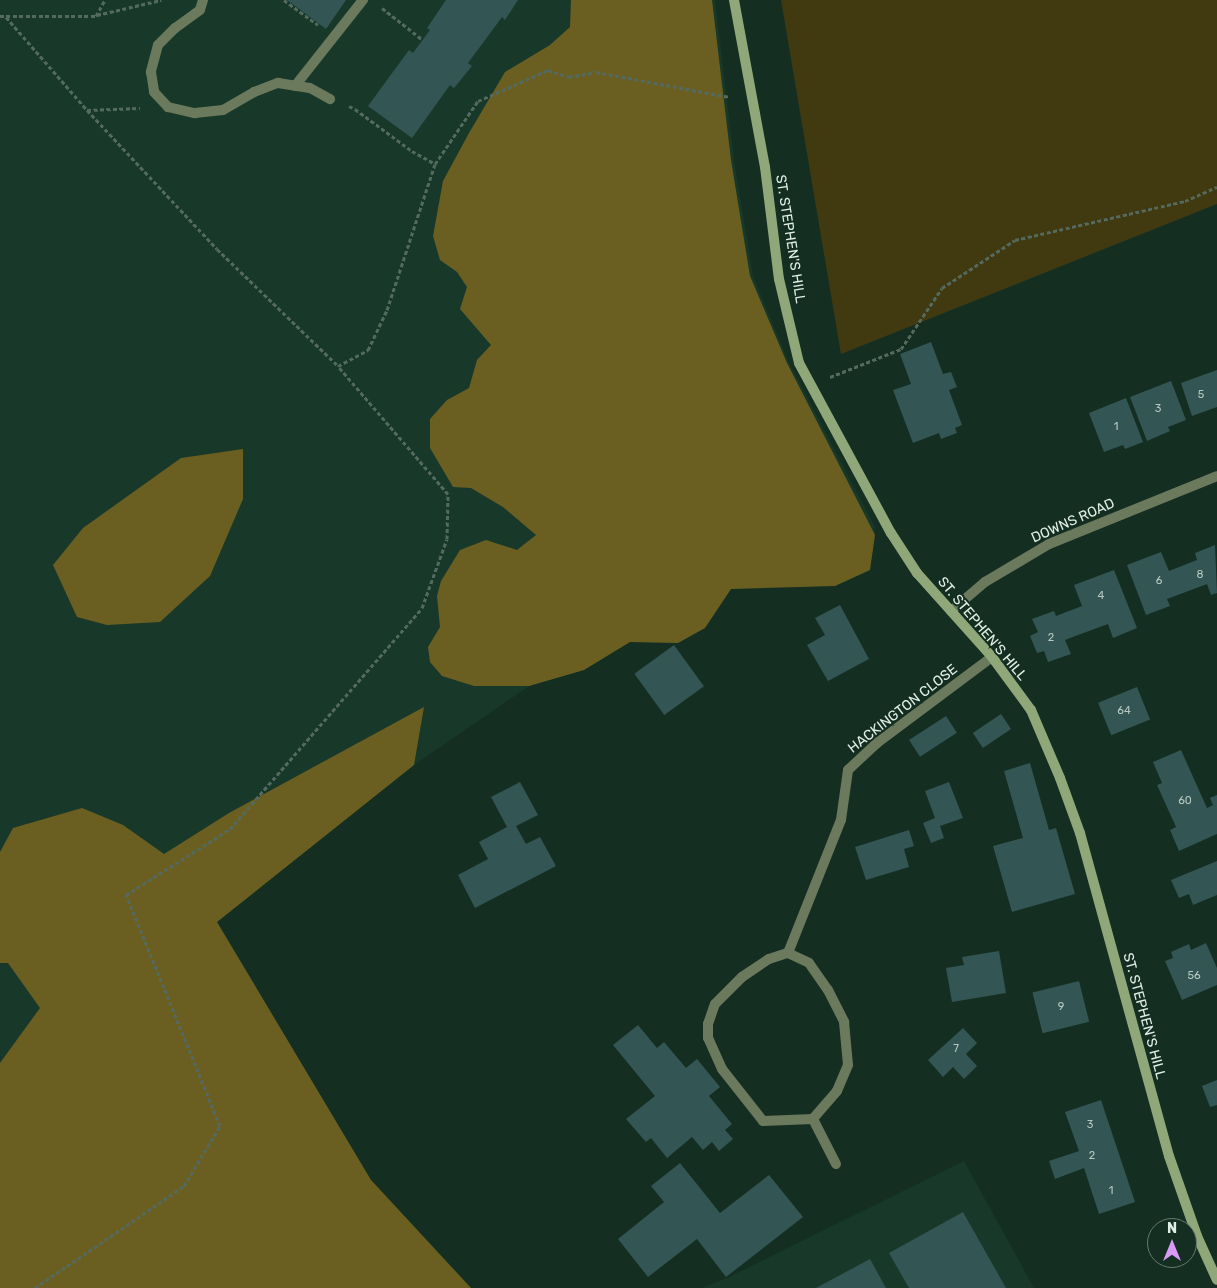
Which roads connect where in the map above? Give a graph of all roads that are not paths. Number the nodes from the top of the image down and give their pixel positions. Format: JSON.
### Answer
{"nodes":[{"id":1,"x":203,"y":0,"type":"edge"},
{"id":2,"x":363,"y":0,"type":"edge"},
{"id":3,"x":734,"y":0,"type":"edge"},
{"id":4,"x":296,"y":86,"type":"junction"},
{"id":5,"x":330,"y":98,"type":"dead end"},
{"id":6,"x":1217,"y":476,"type":"edge"},
{"id":7,"x":951,"y":611,"type":"junction"},
{"id":8,"x":992,"y":657,"type":"junction"},
{"id":9,"x":788,"y":953,"type":"junction"},
{"id":10,"x":813,"y":1118,"type":"junction"},
{"id":11,"x":836,"y":1164,"type":"dead end"},
{"id":12,"x":1217,"y":1280,"type":"edge"}],
"edges":[{"from":1,"to":4,"type":"street"},
{"from":2,"to":4,"type":"street"},
{"from":3,"to":7,"type":"street","name":"ST. STEPHEN'S HILL"},
{"from":4,"to":5,"type":"street"},
{"from":6,"to":7,"type":"street","name":"DOWNS ROAD"},
{"from":7,"to":8,"type":"street","name":"ST. STEPHEN'S HILL"},
{"from":8,"to":9,"type":"street","name":"HACKINGTON CLOSE"},
{"from":8,"to":12,"type":"street","name":"ST. STEPHEN'S HILL"},
{"from":9,"to":10,"type":"street"},
{"from":9,"to":10,"type":"street"},
{"from":10,"to":11,"type":"street"}]}
